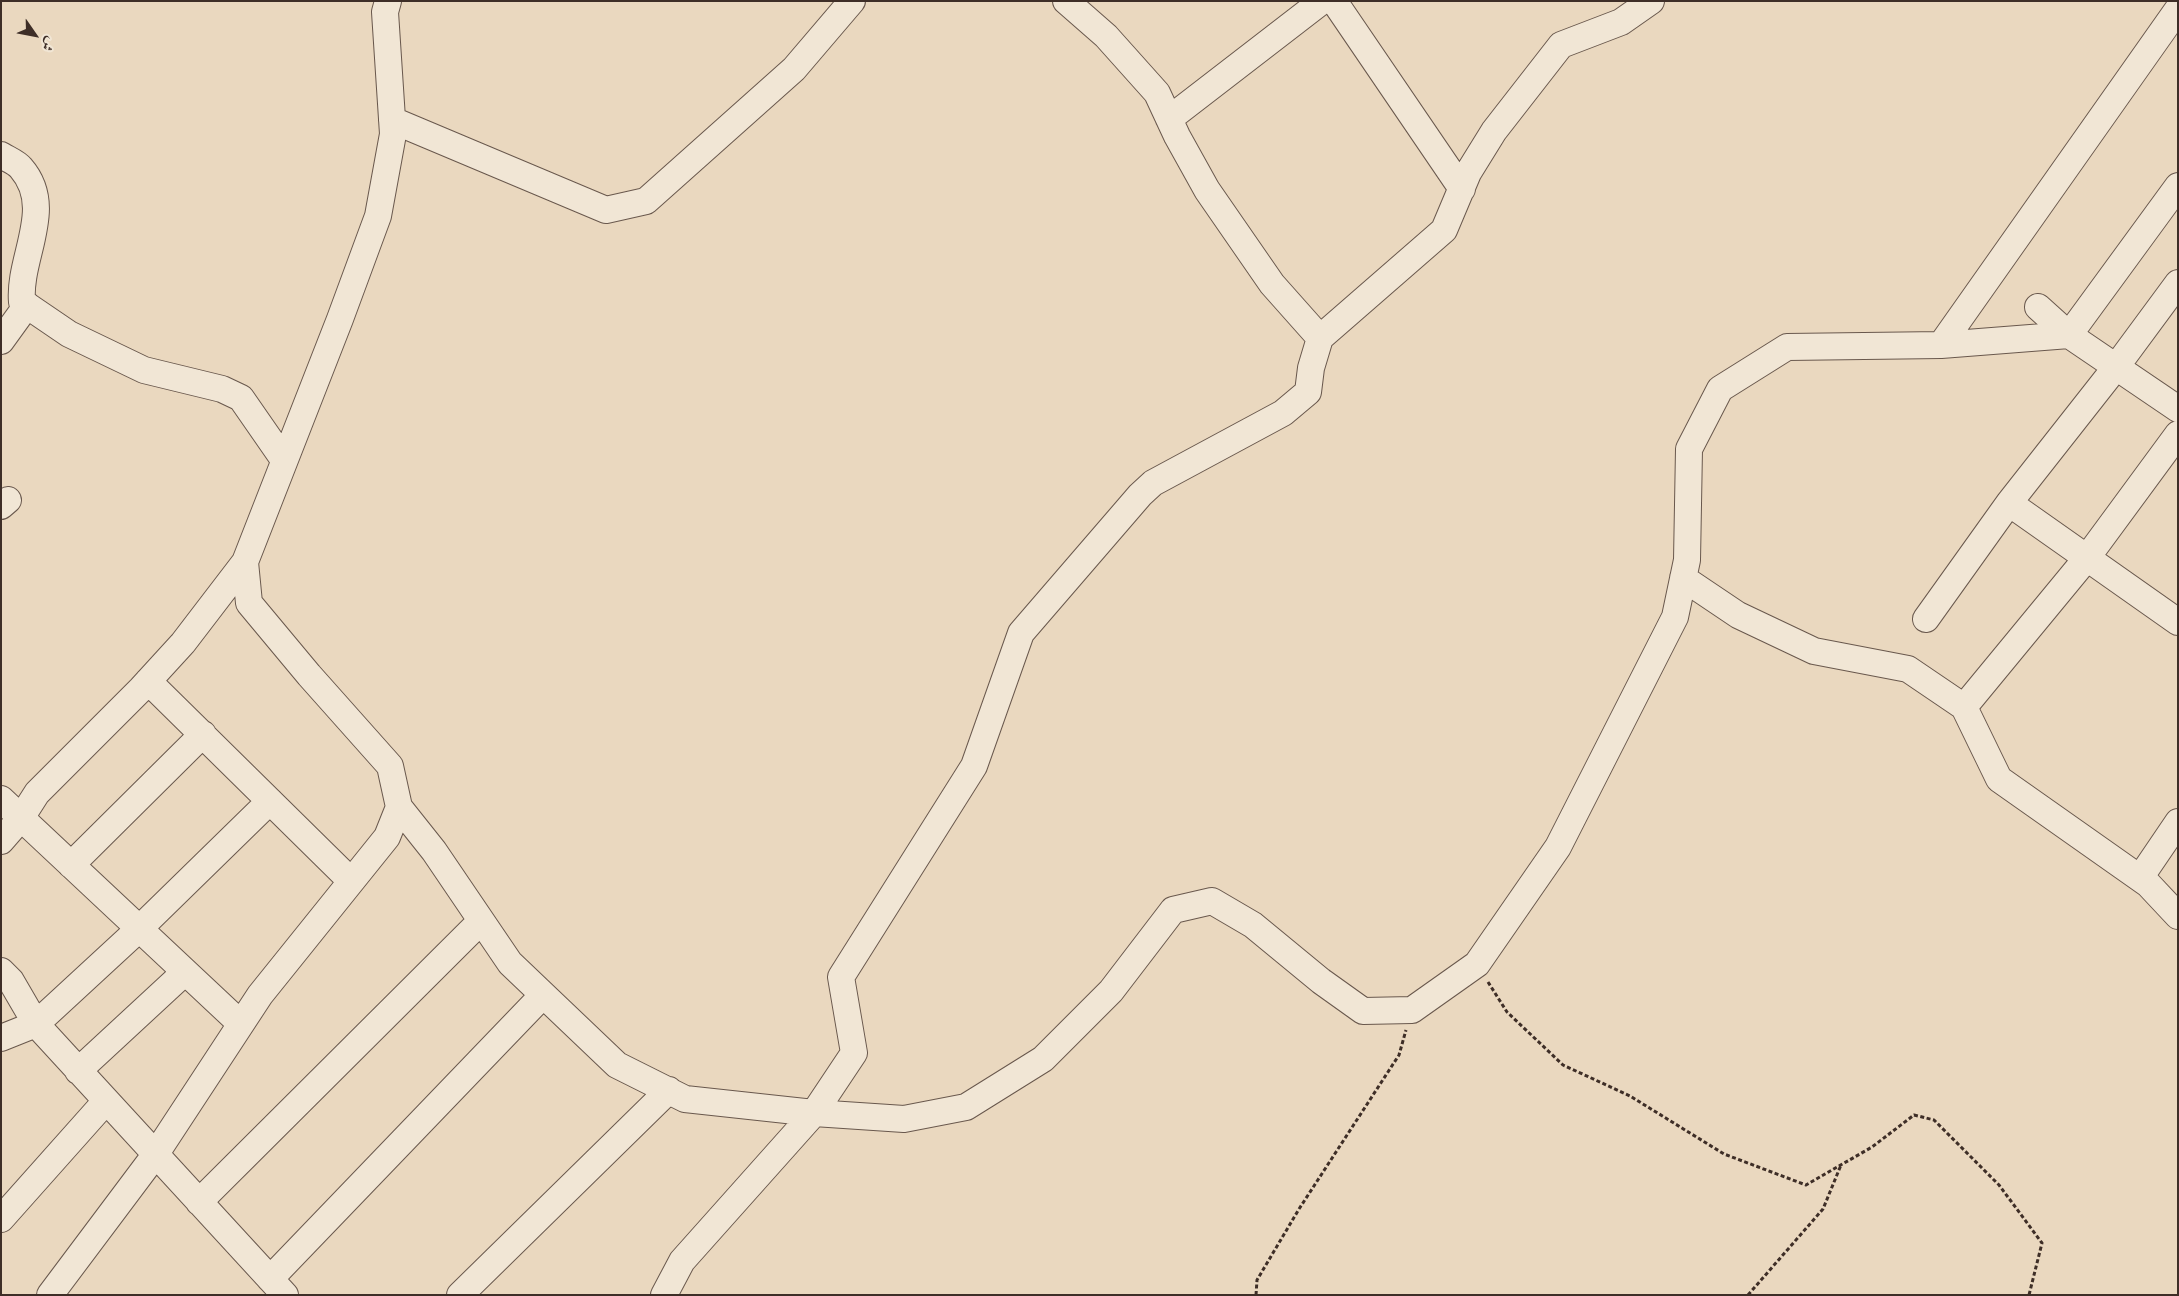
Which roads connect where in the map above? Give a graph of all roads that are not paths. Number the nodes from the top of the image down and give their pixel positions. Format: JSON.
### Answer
{"nodes":[{"id":1,"x":388,"y":1,"type":"edge"},
{"id":2,"x":852,"y":1,"type":"edge"},
{"id":3,"x":1066,"y":1,"type":"edge"},
{"id":4,"x":1322,"y":1,"type":"edge"},
{"id":5,"x":1334,"y":1,"type":"edge"},
{"id":6,"x":1651,"y":1,"type":"edge"},
{"id":7,"x":2178,"y":9,"type":"edge"},
{"id":8,"x":1170,"y":119,"type":"junction"},
{"id":9,"x":392,"y":120,"type":"junction"},
{"id":10,"x":1,"y":155,"type":"edge"},
{"id":11,"x":2178,"y":186,"type":"edge"},
{"id":12,"x":1462,"y":189,"type":"junction"},
{"id":13,"x":2178,"y":283,"type":"edge"},
{"id":14,"x":27,"y":305,"type":"junction"},
{"id":15,"x":2038,"y":307,"type":"dead end"},
{"id":16,"x":2068,"y":335,"type":"junction"},
{"id":17,"x":1320,"y":338,"type":"junction"},
{"id":18,"x":1,"y":341,"type":"edge"},
{"id":19,"x":1941,"y":345,"type":"junction"},
{"id":20,"x":2116,"y":367,"type":"junction"},
{"id":21,"x":2178,"y":409,"type":"edge"},
{"id":22,"x":2178,"y":434,"type":"edge"},
{"id":23,"x":284,"y":460,"type":"junction"},
{"id":24,"x":2009,"y":503,"type":"junction"},
{"id":25,"x":2086,"y":559,"type":"junction"},
{"id":26,"x":245,"y":562,"type":"junction"},
{"id":27,"x":1683,"y":578,"type":"junction"},
{"id":28,"x":1926,"y":619,"type":"dead end"},
{"id":29,"x":2178,"y":622,"type":"edge"},
{"id":30,"x":148,"y":681,"type":"junction"},
{"id":31,"x":1964,"y":707,"type":"junction"},
{"id":32,"x":203,"y":734,"type":"junction"},
{"id":33,"x":1,"y":799,"type":"edge"},
{"id":34,"x":270,"y":801,"type":"junction"},
{"id":35,"x":399,"y":807,"type":"junction"},
{"id":36,"x":21,"y":818,"type":"junction"},
{"id":37,"x":2178,"y":822,"type":"edge"},
{"id":38,"x":1,"y":841,"type":"edge"},
{"id":39,"x":71,"y":865,"type":"junction"},
{"id":40,"x":2140,"y":878,"type":"junction"},
{"id":41,"x":351,"y":881,"type":"junction"},
{"id":42,"x":2178,"y":916,"type":"edge"},
{"id":43,"x":482,"y":921,"type":"junction"},
{"id":44,"x":139,"y":929,"type":"junction"},
{"id":45,"x":1,"y":971,"type":"edge"},
{"id":46,"x":185,"y":972,"type":"junction"},
{"id":47,"x":543,"y":995,"type":"junction"},
{"id":48,"x":36,"y":1024,"type":"junction"},
{"id":49,"x":240,"y":1024,"type":"junction"},
{"id":50,"x":1,"y":1038,"type":"edge"},
{"id":51,"x":78,"y":1071,"type":"junction"},
{"id":52,"x":669,"y":1090,"type":"junction"},
{"id":53,"x":106,"y":1101,"type":"junction"},
{"id":54,"x":814,"y":1113,"type":"junction"},
{"id":55,"x":155,"y":1155,"type":"junction"},
{"id":56,"x":199,"y":1202,"type":"junction"},
{"id":57,"x":1,"y":1219,"type":"edge"},
{"id":58,"x":277,"y":1287,"type":"edge"},
{"id":59,"x":50,"y":1295,"type":"edge"},
{"id":60,"x":460,"y":1295,"type":"edge"},
{"id":61,"x":664,"y":1295,"type":"edge"}],
"edges":[{"from":1,"to":9,"type":"street"},
{"from":2,"to":9,"type":"street"},
{"from":3,"to":8,"type":"street"},
{"from":4,"to":8,"type":"street"},
{"from":5,"to":12,"type":"street"},
{"from":6,"to":12,"type":"street"},
{"from":7,"to":19,"type":"street"},
{"from":8,"to":17,"type":"street"},
{"from":9,"to":23,"type":"street"},
{"from":10,"to":14,"type":"street"},
{"from":11,"to":16,"type":"street"},
{"from":12,"to":17,"type":"street"},
{"from":13,"to":20,"type":"street"},
{"from":14,"to":18,"type":"street"},
{"from":14,"to":23,"type":"street"},
{"from":15,"to":16,"type":"street"},
{"from":16,"to":19,"type":"street"},
{"from":16,"to":20,"type":"street"},
{"from":17,"to":54,"type":"street"},
{"from":19,"to":27,"type":"street"},
{"from":20,"to":21,"type":"street"},
{"from":20,"to":24,"type":"street"},
{"from":22,"to":25,"type":"street"},
{"from":23,"to":26,"type":"street"},
{"from":24,"to":25,"type":"street"},
{"from":24,"to":28,"type":"street"},
{"from":25,"to":29,"type":"street"},
{"from":25,"to":31,"type":"street"},
{"from":26,"to":30,"type":"street"},
{"from":26,"to":35,"type":"street"},
{"from":27,"to":31,"type":"street"},
{"from":27,"to":54,"type":"street"},
{"from":30,"to":32,"type":"street"},
{"from":30,"to":36,"type":"street"},
{"from":31,"to":40,"type":"street"},
{"from":32,"to":34,"type":"street"},
{"from":32,"to":39,"type":"street"},
{"from":33,"to":36,"type":"street"},
{"from":34,"to":41,"type":"street"},
{"from":34,"to":44,"type":"street"},
{"from":35,"to":41,"type":"street"},
{"from":35,"to":43,"type":"street"},
{"from":36,"to":38,"type":"street"},
{"from":36,"to":39,"type":"street"},
{"from":37,"to":40,"type":"street"},
{"from":39,"to":44,"type":"street"},
{"from":40,"to":42,"type":"street"},
{"from":41,"to":49,"type":"street"},
{"from":43,"to":47,"type":"street"},
{"from":43,"to":56,"type":"street"},
{"from":44,"to":46,"type":"street"},
{"from":44,"to":48,"type":"street"},
{"from":45,"to":48,"type":"street"},
{"from":46,"to":49,"type":"street"},
{"from":46,"to":51,"type":"street"},
{"from":47,"to":52,"type":"street"},
{"from":47,"to":58,"type":"street"},
{"from":48,"to":50,"type":"street"},
{"from":48,"to":51,"type":"street"},
{"from":49,"to":55,"type":"street"},
{"from":51,"to":53,"type":"street"},
{"from":52,"to":54,"type":"street"},
{"from":52,"to":60,"type":"street"},
{"from":53,"to":55,"type":"street"},
{"from":53,"to":57,"type":"street"},
{"from":54,"to":61,"type":"street"},
{"from":55,"to":56,"type":"street"},
{"from":55,"to":59,"type":"street"},
{"from":56,"to":58,"type":"street"}]}
